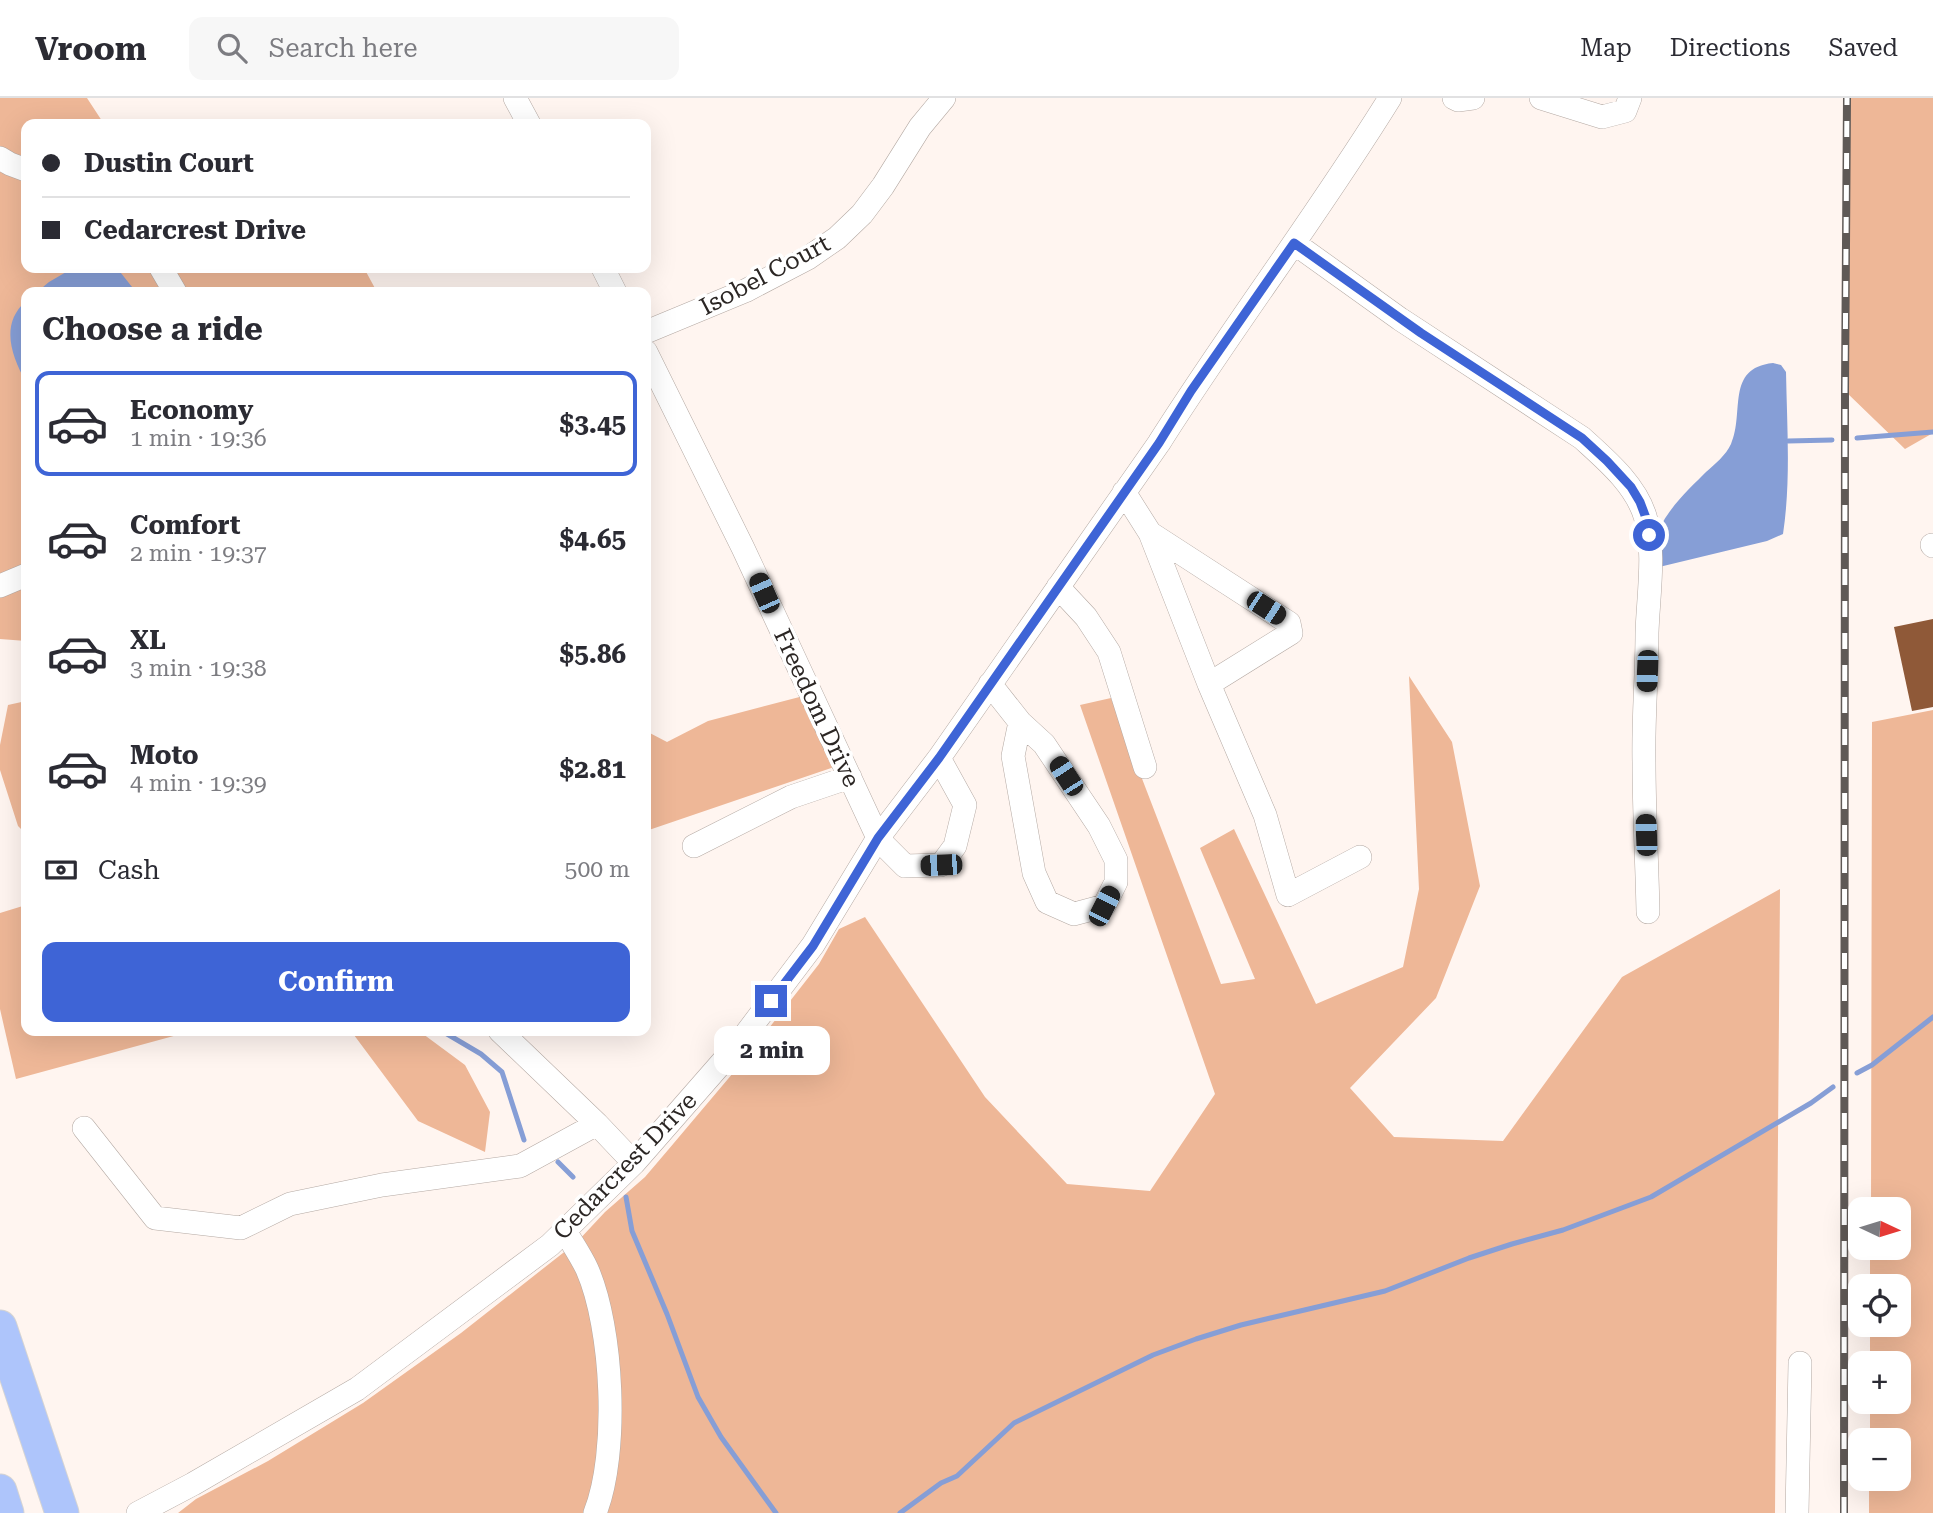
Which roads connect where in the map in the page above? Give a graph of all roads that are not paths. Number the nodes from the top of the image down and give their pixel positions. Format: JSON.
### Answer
{"nodes":[{"id":1,"x":515,"y":98,"type":"edge"},
{"id":2,"x":944,"y":98,"type":"edge"},
{"id":3,"x":1390,"y":98,"type":"edge"},
{"id":4,"x":1454,"y":98,"type":"edge"},
{"id":5,"x":1473,"y":98,"type":"edge"},
{"id":6,"x":1541,"y":98,"type":"edge"},
{"id":7,"x":1630,"y":98,"type":"edge"},
{"id":8,"x":526,"y":119,"type":"edge"},
{"id":9,"x":0,"y":158,"type":"edge"},
{"id":10,"x":21,"y":168,"type":"edge"},
{"id":11,"x":1294,"y":243,"type":"junction"},
{"id":12,"x":651,"y":330,"type":"edge"},
{"id":13,"x":651,"y":362,"type":"edge"},
{"id":14,"x":1124,"y":492,"type":"junction"},
{"id":15,"x":1150,"y":533,"type":"junction"},
{"id":16,"x":21,"y":577,"type":"edge"},
{"id":17,"x":0,"y":586,"type":"edge"},
{"id":18,"x":1058,"y":587,"type":"junction"},
{"id":19,"x":990,"y":684,"type":"junction"},
{"id":20,"x":1209,"y":684,"type":"junction"},
{"id":21,"x":1020,"y":722,"type":"junction"},
{"id":22,"x":939,"y":758,"type":"junction"},
{"id":23,"x":1144,"y":766,"type":"dead end"},
{"id":24,"x":850,"y":777,"type":"junction"},
{"id":25,"x":878,"y":838,"type":"junction"},
{"id":26,"x":694,"y":846,"type":"dead end"},
{"id":27,"x":1360,"y":857,"type":"dead end"},
{"id":28,"x":1648,"y":912,"type":"dead end"},
{"id":29,"x":505,"y":1036,"type":"edge"},
{"id":30,"x":597,"y":1124,"type":"junction"},
{"id":31,"x":84,"y":1128,"type":"dead end"},
{"id":32,"x":634,"y":1163,"type":"junction"},
{"id":33,"x":565,"y":1231,"type":"junction"},
{"id":34,"x":0,"y":1327,"type":"edge"},
{"id":35,"x":1800,"y":1363,"type":"dead end"},
{"id":36,"x":0,"y":1491,"type":"edge"},
{"id":37,"x":7,"y":1513,"type":"edge"},
{"id":38,"x":62,"y":1513,"type":"edge"},
{"id":39,"x":138,"y":1513,"type":"edge"},
{"id":40,"x":595,"y":1513,"type":"edge"},
{"id":41,"x":1797,"y":1513,"type":"edge"}],
"edges":[{"from":1,"to":8,"type":"street"},
{"from":2,"to":12,"type":"street","name":"Isobel Court"},
{"from":3,"to":11,"type":"street","name":"Cedarcrest Drive"},
{"from":4,"to":5,"type":"street"},
{"from":6,"to":7,"type":"street"},
{"from":9,"to":10,"type":"street"},
{"from":11,"to":14,"type":"street","name":"Cedarcrest Drive"},
{"from":11,"to":28,"type":"street"},
{"from":13,"to":24,"type":"street","name":"Freedom Drive"},
{"from":14,"to":15,"type":"street"},
{"from":14,"to":18,"type":"street","name":"Cedarcrest Drive"},
{"from":15,"to":20,"type":"street"},
{"from":15,"to":20,"type":"street"},
{"from":16,"to":17,"type":"street"},
{"from":18,"to":19,"type":"street","name":"Cedarcrest Drive"},
{"from":18,"to":23,"type":"street"},
{"from":19,"to":21,"type":"street"},
{"from":19,"to":22,"type":"street","name":"Cedarcrest Drive"},
{"from":20,"to":27,"type":"street"},
{"from":21,"to":21,"type":"street"},
{"from":22,"to":25,"type":"street","name":"Cedarcrest Drive"},
{"from":22,"to":25,"type":"street","name":"Freedom Drive"},
{"from":24,"to":25,"type":"street","name":"Freedom Drive"},
{"from":24,"to":26,"type":"street"},
{"from":25,"to":32,"type":"street","name":"Cedarcrest Drive"},
{"from":29,"to":30,"type":"street"},
{"from":30,"to":31,"type":"street"},
{"from":30,"to":32,"type":"street"},
{"from":32,"to":33,"type":"street","name":"Cedarcrest Drive"},
{"from":33,"to":39,"type":"street","name":"Cedarcrest Drive"},
{"from":33,"to":40,"type":"street"},
{"from":34,"to":38,"type":"highway"},
{"from":35,"to":41,"type":"street"},
{"from":36,"to":37,"type":"highway"}]}
